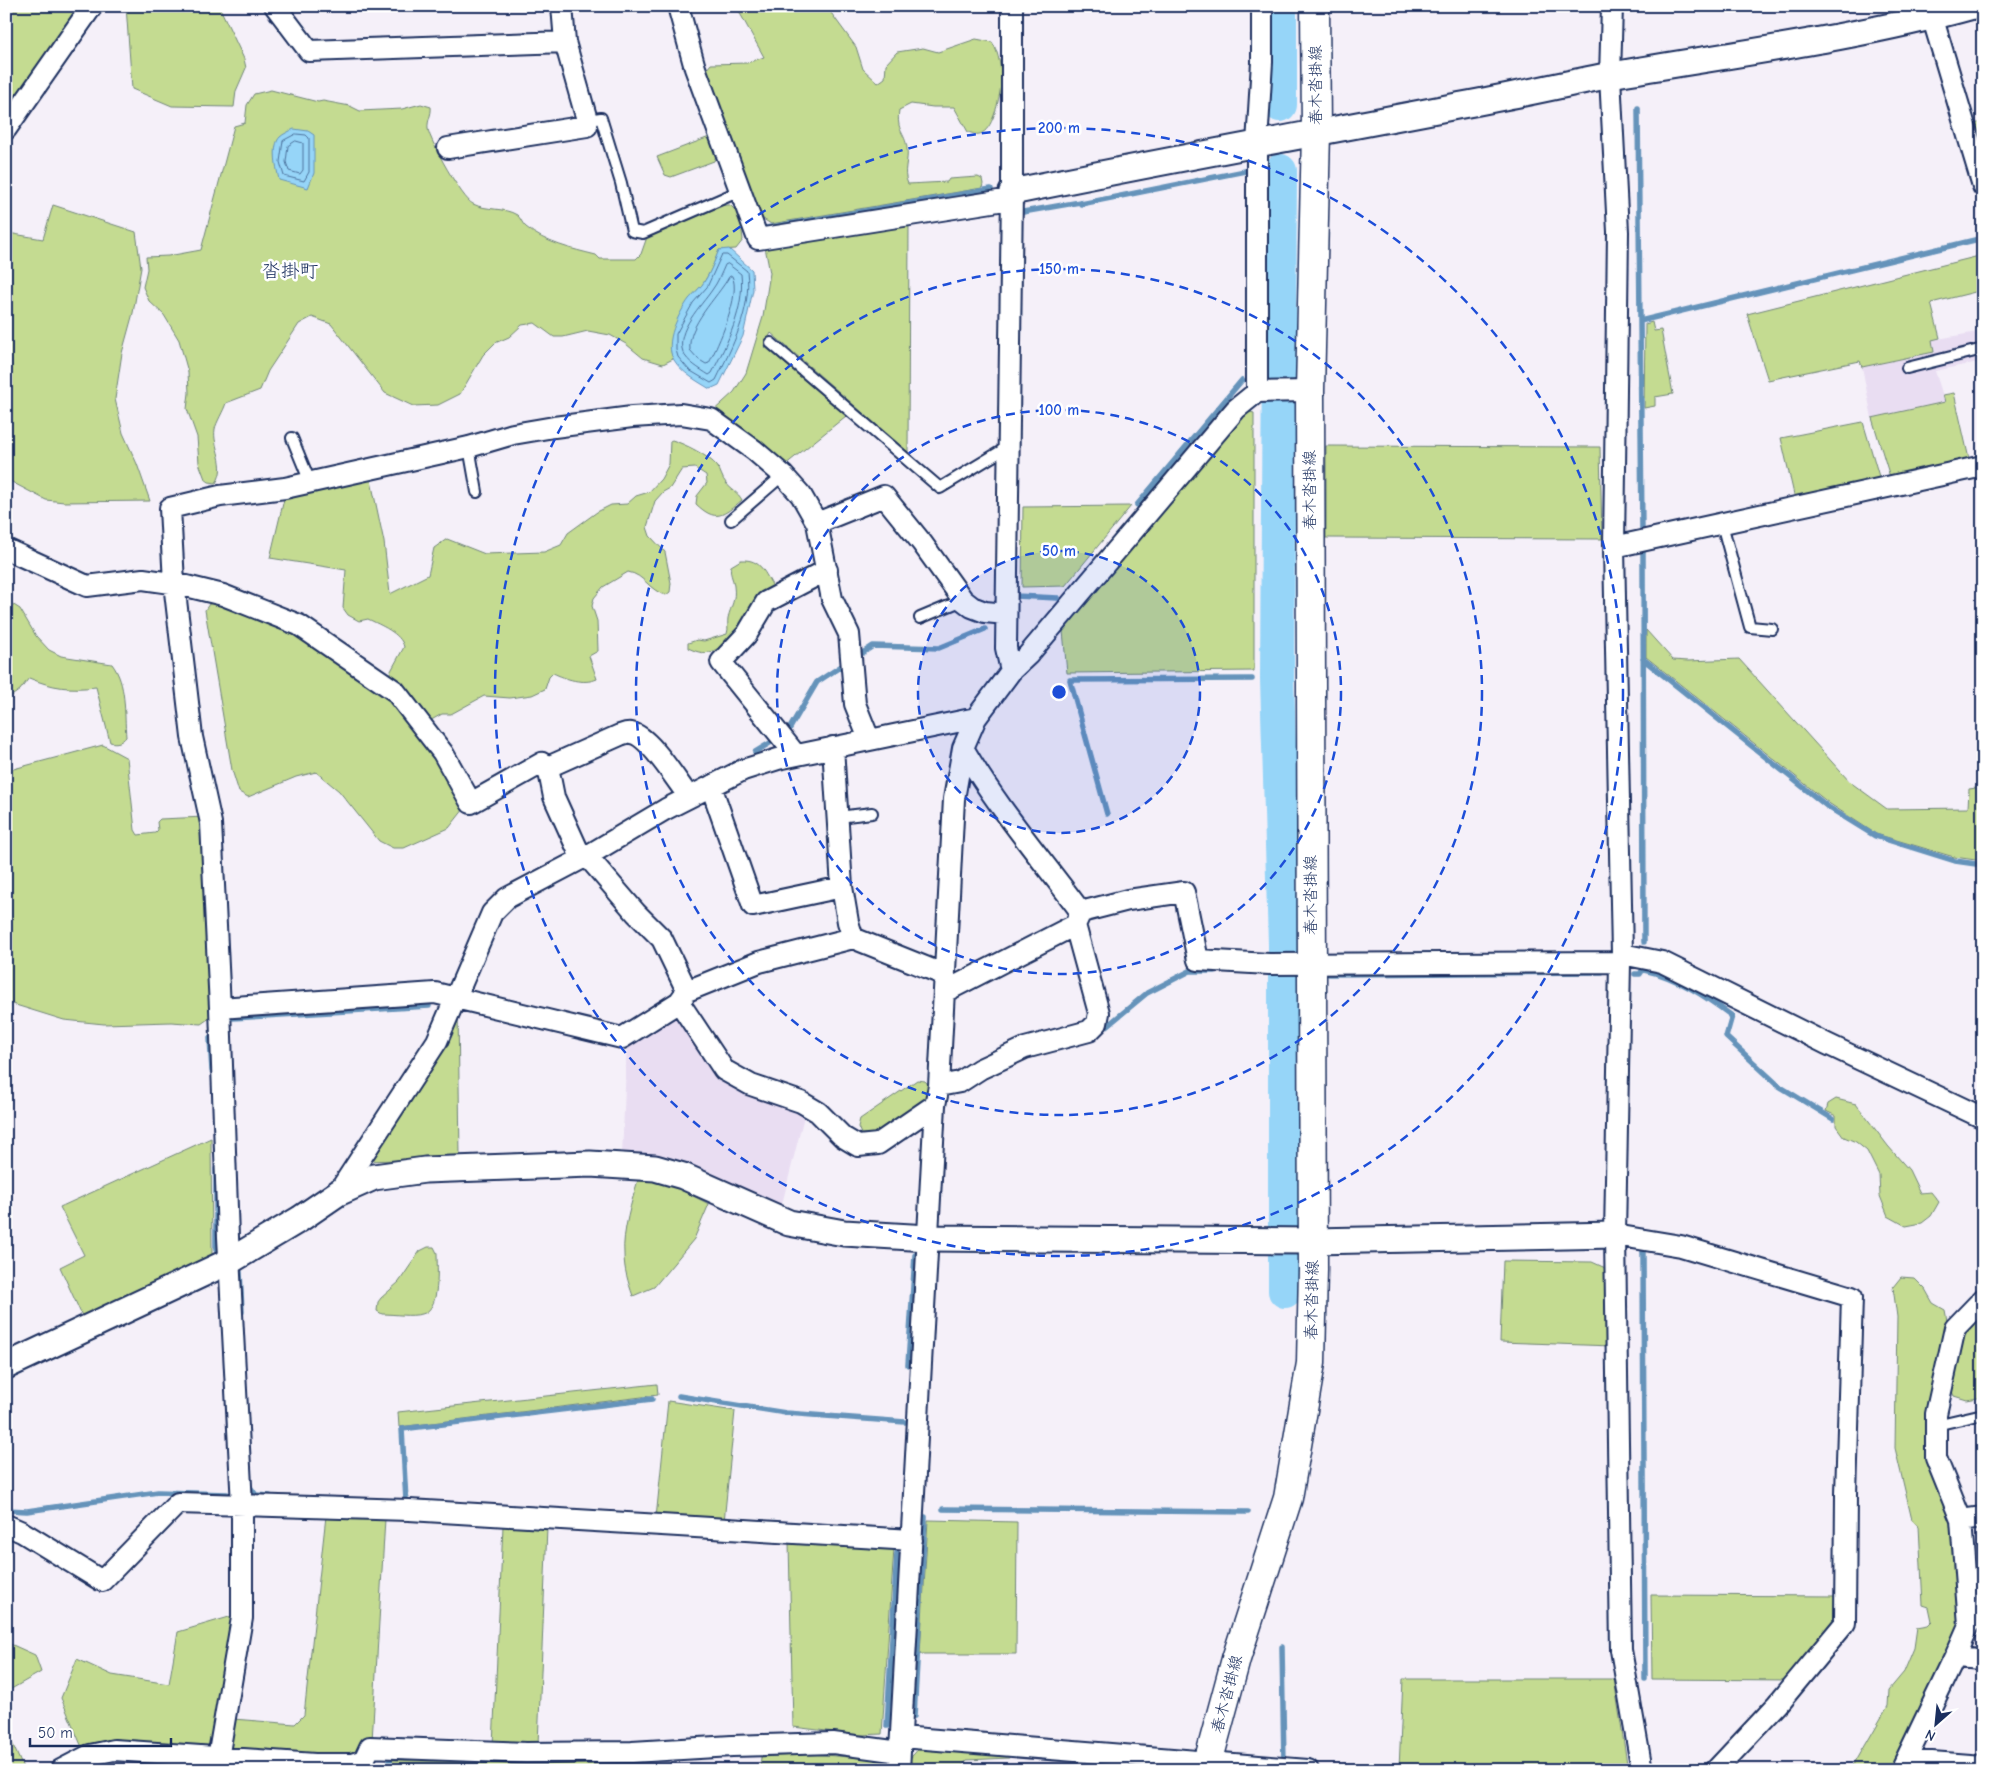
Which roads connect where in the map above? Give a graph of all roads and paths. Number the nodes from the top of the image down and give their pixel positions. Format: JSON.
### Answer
{"nodes":[{"id":1,"x":92,"y":6,"type":"edge"},
{"id":2,"x":275,"y":6,"type":"edge"},
{"id":3,"x":562,"y":6,"type":"edge"},
{"id":4,"x":678,"y":6,"type":"edge"},
{"id":5,"x":1012,"y":6,"type":"edge"},
{"id":6,"x":1262,"y":6,"type":"edge"},
{"id":7,"x":1315,"y":6,"type":"edge"},
{"id":8,"x":1612,"y":6,"type":"edge"},
{"id":9,"x":1973,"y":6,"type":"edge"},
{"id":10,"x":1931,"y":12,"type":"edge"},
{"id":11,"x":565,"y":42,"type":"junction"},
{"id":12,"x":1610,"y":76,"type":"junction"},
{"id":13,"x":587,"y":120,"type":"junction"},
{"id":14,"x":6,"y":129,"type":"edge"},
{"id":15,"x":1316,"y":132,"type":"junction"},
{"id":16,"x":1257,"y":144,"type":"junction"},
{"id":17,"x":448,"y":148,"type":"dead end"},
{"id":18,"x":1983,"y":186,"type":"edge"},
{"id":19,"x":740,"y":191,"type":"junction"},
{"id":20,"x":1011,"y":196,"type":"junction"},
{"id":21,"x":771,"y":343,"type":"dead end"},
{"id":22,"x":1983,"y":349,"type":"edge"},
{"id":23,"x":1906,"y":368,"type":"dead end"},
{"id":24,"x":1310,"y":391,"type":"junction"},
{"id":25,"x":1257,"y":392,"type":"junction"},
{"id":26,"x":292,"y":438,"type":"dead end"},
{"id":27,"x":469,"y":446,"type":"junction"},
{"id":28,"x":1008,"y":447,"type":"junction"},
{"id":29,"x":1983,"y":466,"type":"edge"},
{"id":30,"x":783,"y":475,"type":"junction"},
{"id":31,"x":310,"y":482,"type":"junction"},
{"id":32,"x":477,"y":492,"type":"dead end"},
{"id":33,"x":732,"y":520,"type":"dead end"},
{"id":34,"x":817,"y":524,"type":"junction"},
{"id":35,"x":1722,"y":524,"type":"junction"},
{"id":36,"x":1614,"y":547,"type":"junction"},
{"id":37,"x":6,"y":549,"type":"edge"},
{"id":38,"x":827,"y":570,"type":"junction"},
{"id":39,"x":174,"y":583,"type":"junction"},
{"id":40,"x":963,"y":600,"type":"junction"},
{"id":41,"x":1006,"y":614,"type":"junction"},
{"id":42,"x":920,"y":618,"type":"dead end"},
{"id":43,"x":1772,"y":629,"type":"dead end"},
{"id":44,"x":1011,"y":670,"type":"junction"},
{"id":45,"x":976,"y":718,"type":"junction"},
{"id":46,"x":869,"y":739,"type":"junction"},
{"id":47,"x":833,"y":747,"type":"junction"},
{"id":48,"x":964,"y":748,"type":"junction"},
{"id":49,"x":796,"y":755,"type":"junction"},
{"id":50,"x":548,"y":767,"type":"junction"},
{"id":51,"x":711,"y":786,"type":"junction"},
{"id":52,"x":689,"y":797,"type":"junction"},
{"id":53,"x":872,"y":813,"type":"dead end"},
{"id":54,"x":838,"y":817,"type":"junction"},
{"id":55,"x":583,"y":857,"type":"junction"},
{"id":56,"x":842,"y":887,"type":"junction"},
{"id":57,"x":1078,"y":918,"type":"junction"},
{"id":58,"x":853,"y":938,"type":"junction"},
{"id":59,"x":1621,"y":958,"type":"junction"},
{"id":60,"x":1311,"y":964,"type":"junction"},
{"id":61,"x":944,"y":984,"type":"junction"},
{"id":62,"x":683,"y":996,"type":"junction"},
{"id":63,"x":454,"y":998,"type":"junction"},
{"id":64,"x":220,"y":1008,"type":"junction"},
{"id":65,"x":939,"y":1086,"type":"junction"},
{"id":66,"x":935,"y":1105,"type":"junction"},
{"id":67,"x":1983,"y":1118,"type":"edge"},
{"id":68,"x":338,"y":1193,"type":"junction"},
{"id":69,"x":1615,"y":1235,"type":"junction"},
{"id":70,"x":928,"y":1238,"type":"junction"},
{"id":71,"x":1312,"y":1241,"type":"junction"},
{"id":72,"x":230,"y":1261,"type":"junction"},
{"id":73,"x":1983,"y":1299,"type":"edge"},
{"id":74,"x":6,"y":1366,"type":"edge"},
{"id":75,"x":1983,"y":1414,"type":"edge"},
{"id":76,"x":1936,"y":1425,"type":"junction"},
{"id":77,"x":242,"y":1505,"type":"junction"},
{"id":78,"x":1983,"y":1516,"type":"edge"},
{"id":79,"x":1961,"y":1520,"type":"junction"},
{"id":80,"x":6,"y":1525,"type":"edge"},
{"id":81,"x":912,"y":1540,"type":"junction"},
{"id":82,"x":1955,"y":1658,"type":"junction"},
{"id":83,"x":1983,"y":1659,"type":"edge"},
{"id":84,"x":900,"y":1753,"type":"edge"},
{"id":85,"x":217,"y":1763,"type":"edge"},
{"id":86,"x":1168,"y":1764,"type":"edge"},
{"id":87,"x":1903,"y":1765,"type":"edge"},
{"id":88,"x":1218,"y":1766,"type":"edge"},
{"id":89,"x":1983,"y":1766,"type":"edge"},
{"id":90,"x":1302,"y":1769,"type":"edge"},
{"id":91,"x":61,"y":1770,"type":"edge"},
{"id":92,"x":1642,"y":1770,"type":"edge"},
{"id":93,"x":1716,"y":1770,"type":"edge"}],
"edges":[{"from":1,"to":14,"type":"street"},
{"from":2,"to":11,"type":"street"},
{"from":3,"to":11,"type":"street"},
{"from":4,"to":19,"type":"street"},
{"from":5,"to":20,"type":"street"},
{"from":6,"to":16,"type":"street"},
{"from":7,"to":15,"type":"main road","name":"春木沓掛線"},
{"from":8,"to":12,"type":"street"},
{"from":9,"to":10,"type":"street"},
{"from":10,"to":12,"type":"street"},
{"from":10,"to":18,"type":"street"},
{"from":11,"to":13,"type":"street"},
{"from":12,"to":15,"type":"street"},
{"from":12,"to":36,"type":"street"},
{"from":13,"to":17,"type":"street"},
{"from":13,"to":19,"type":"lane"},
{"from":15,"to":16,"type":"street"},
{"from":15,"to":24,"type":"main road","name":"春木沓掛線"},
{"from":16,"to":20,"type":"street"},
{"from":16,"to":25,"type":"street"},
{"from":19,"to":20,"type":"street"},
{"from":20,"to":28,"type":"street"},
{"from":21,"to":28,"type":"lane"},
{"from":22,"to":23,"type":"lane"},
{"from":24,"to":25,"type":"street"},
{"from":24,"to":60,"type":"main road","name":"春木沓掛線"},
{"from":25,"to":44,"type":"street"},
{"from":26,"to":31,"type":"lane"},
{"from":27,"to":30,"type":"street"},
{"from":27,"to":31,"type":"street"},
{"from":27,"to":32,"type":"lane"},
{"from":28,"to":41,"type":"street"},
{"from":29,"to":35,"type":"street"},
{"from":30,"to":33,"type":"lane"},
{"from":30,"to":34,"type":"street"},
{"from":31,"to":39,"type":"street"},
{"from":34,"to":38,"type":"street"},
{"from":34,"to":40,"type":"street"},
{"from":35,"to":36,"type":"street"},
{"from":35,"to":43,"type":"lane"},
{"from":36,"to":59,"type":"street"},
{"from":37,"to":39,"type":"street"},
{"from":38,"to":46,"type":"street"},
{"from":38,"to":49,"type":"street"},
{"from":39,"to":50,"type":"street"},
{"from":39,"to":64,"type":"street"},
{"from":40,"to":41,"type":"street"},
{"from":40,"to":42,"type":"lane"},
{"from":41,"to":44,"type":"street"},
{"from":44,"to":45,"type":"street"},
{"from":45,"to":46,"type":"street"},
{"from":45,"to":48,"type":"street"},
{"from":46,"to":47,"type":"street"},
{"from":47,"to":49,"type":"street"},
{"from":47,"to":54,"type":"street"},
{"from":48,"to":57,"type":"street"},
{"from":48,"to":61,"type":"street"},
{"from":49,"to":51,"type":"street"},
{"from":50,"to":52,"type":"street"},
{"from":50,"to":55,"type":"street"},
{"from":51,"to":52,"type":"street"},
{"from":51,"to":56,"type":"street"},
{"from":52,"to":55,"type":"street"},
{"from":53,"to":54,"type":"lane"},
{"from":54,"to":56,"type":"street"},
{"from":55,"to":62,"type":"street"},
{"from":55,"to":63,"type":"street"},
{"from":56,"to":58,"type":"street"},
{"from":57,"to":60,"type":"street"},
{"from":57,"to":61,"type":"street"},
{"from":57,"to":65,"type":"street"},
{"from":58,"to":61,"type":"street"},
{"from":58,"to":62,"type":"street"},
{"from":59,"to":60,"type":"street"},
{"from":59,"to":67,"type":"street"},
{"from":59,"to":69,"type":"street"},
{"from":60,"to":71,"type":"main road","name":"春木沓掛線"},
{"from":61,"to":65,"type":"street"},
{"from":62,"to":63,"type":"street"},
{"from":62,"to":66,"type":"street"},
{"from":63,"to":64,"type":"street"},
{"from":63,"to":68,"type":"street"},
{"from":64,"to":72,"type":"street"},
{"from":65,"to":66,"type":"street"},
{"from":66,"to":70,"type":"street"},
{"from":68,"to":70,"type":"street"},
{"from":68,"to":72,"type":"street"},
{"from":69,"to":71,"type":"street"},
{"from":69,"to":92,"type":"street"},
{"from":69,"to":93,"type":"street"},
{"from":70,"to":71,"type":"street"},
{"from":70,"to":81,"type":"street"},
{"from":71,"to":88,"type":"main road","name":"春木沓掛線"},
{"from":72,"to":74,"type":"street"},
{"from":72,"to":77,"type":"street"},
{"from":73,"to":76,"type":"street"},
{"from":75,"to":76,"type":"lane"},
{"from":76,"to":79,"type":"street"},
{"from":77,"to":80,"type":"street"},
{"from":77,"to":81,"type":"street"},
{"from":77,"to":85,"type":"street"},
{"from":78,"to":79,"type":"street"},
{"from":79,"to":82,"type":"street"},
{"from":81,"to":84,"type":"street"},
{"from":82,"to":83,"type":"street"},
{"from":82,"to":87,"type":"street"},
{"from":84,"to":85,"type":"street"},
{"from":84,"to":86,"type":"street"},
{"from":85,"to":91,"type":"street"},
{"from":86,"to":88,"type":"street"},
{"from":87,"to":89,"type":"street"},
{"from":88,"to":90,"type":"street"}]}
